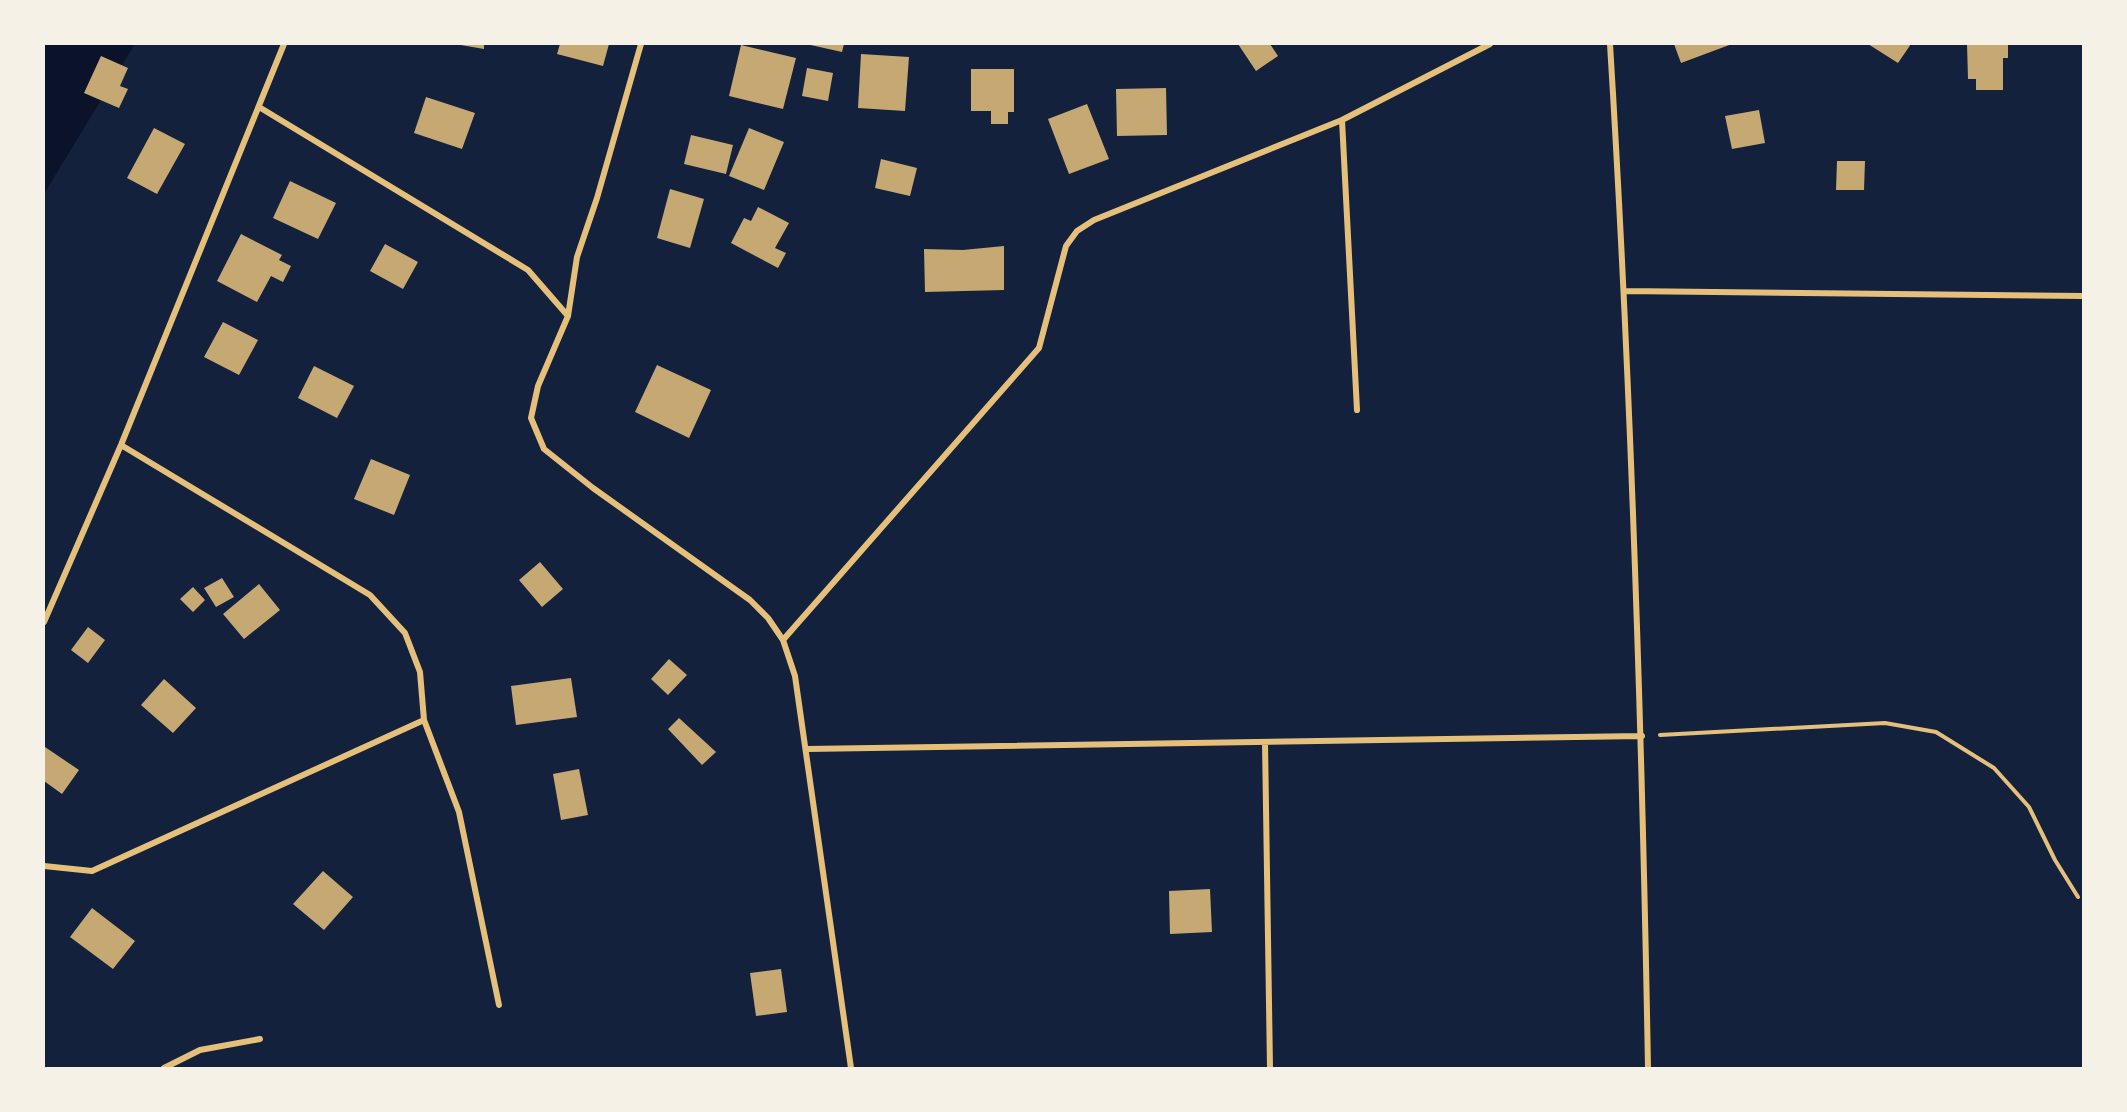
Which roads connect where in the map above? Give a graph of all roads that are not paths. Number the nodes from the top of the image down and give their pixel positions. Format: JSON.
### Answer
{"nodes":[{"id":1,"x":284,"y":44,"type":"edge"},
{"id":2,"x":641,"y":44,"type":"edge"},
{"id":3,"x":1490,"y":44,"type":"edge"},
{"id":4,"x":1610,"y":44,"type":"edge"},
{"id":5,"x":259,"y":107,"type":"junction"},
{"id":6,"x":1342,"y":120,"type":"junction"},
{"id":7,"x":1625,"y":291,"type":"junction"},
{"id":8,"x":2084,"y":296,"type":"edge"},
{"id":9,"x":568,"y":316,"type":"junction"},
{"id":10,"x":1357,"y":410,"type":"dead end"},
{"id":11,"x":121,"y":445,"type":"junction"},
{"id":12,"x":44,"y":622,"type":"edge"},
{"id":13,"x":783,"y":640,"type":"junction"},
{"id":14,"x":423,"y":720,"type":"junction"},
{"id":15,"x":1642,"y":736,"type":"junction"},
{"id":16,"x":1265,"y":742,"type":"junction"},
{"id":17,"x":807,"y":749,"type":"junction"},
{"id":18,"x":44,"y":866,"type":"edge"},
{"id":19,"x":499,"y":1005,"type":"dead end"},
{"id":20,"x":260,"y":1039,"type":"dead end"},
{"id":21,"x":164,"y":1068,"type":"edge"},
{"id":22,"x":851,"y":1068,"type":"edge"},
{"id":23,"x":1270,"y":1068,"type":"edge"},
{"id":24,"x":1648,"y":1068,"type":"edge"}],
"edges":[{"from":1,"to":5,"type":"street"},
{"from":2,"to":9,"type":"street"},
{"from":3,"to":6,"type":"street"},
{"from":4,"to":7,"type":"street"},
{"from":5,"to":9,"type":"street"},
{"from":5,"to":11,"type":"street"},
{"from":6,"to":10,"type":"street"},
{"from":6,"to":13,"type":"street"},
{"from":7,"to":8,"type":"street"},
{"from":7,"to":15,"type":"street"},
{"from":9,"to":13,"type":"street"},
{"from":11,"to":12,"type":"street"},
{"from":11,"to":14,"type":"street"},
{"from":13,"to":17,"type":"street"},
{"from":14,"to":18,"type":"street"},
{"from":14,"to":19,"type":"street"},
{"from":15,"to":16,"type":"street"},
{"from":15,"to":24,"type":"street"},
{"from":16,"to":17,"type":"street"},
{"from":16,"to":23,"type":"street"},
{"from":17,"to":22,"type":"street"},
{"from":20,"to":21,"type":"street"}]}
